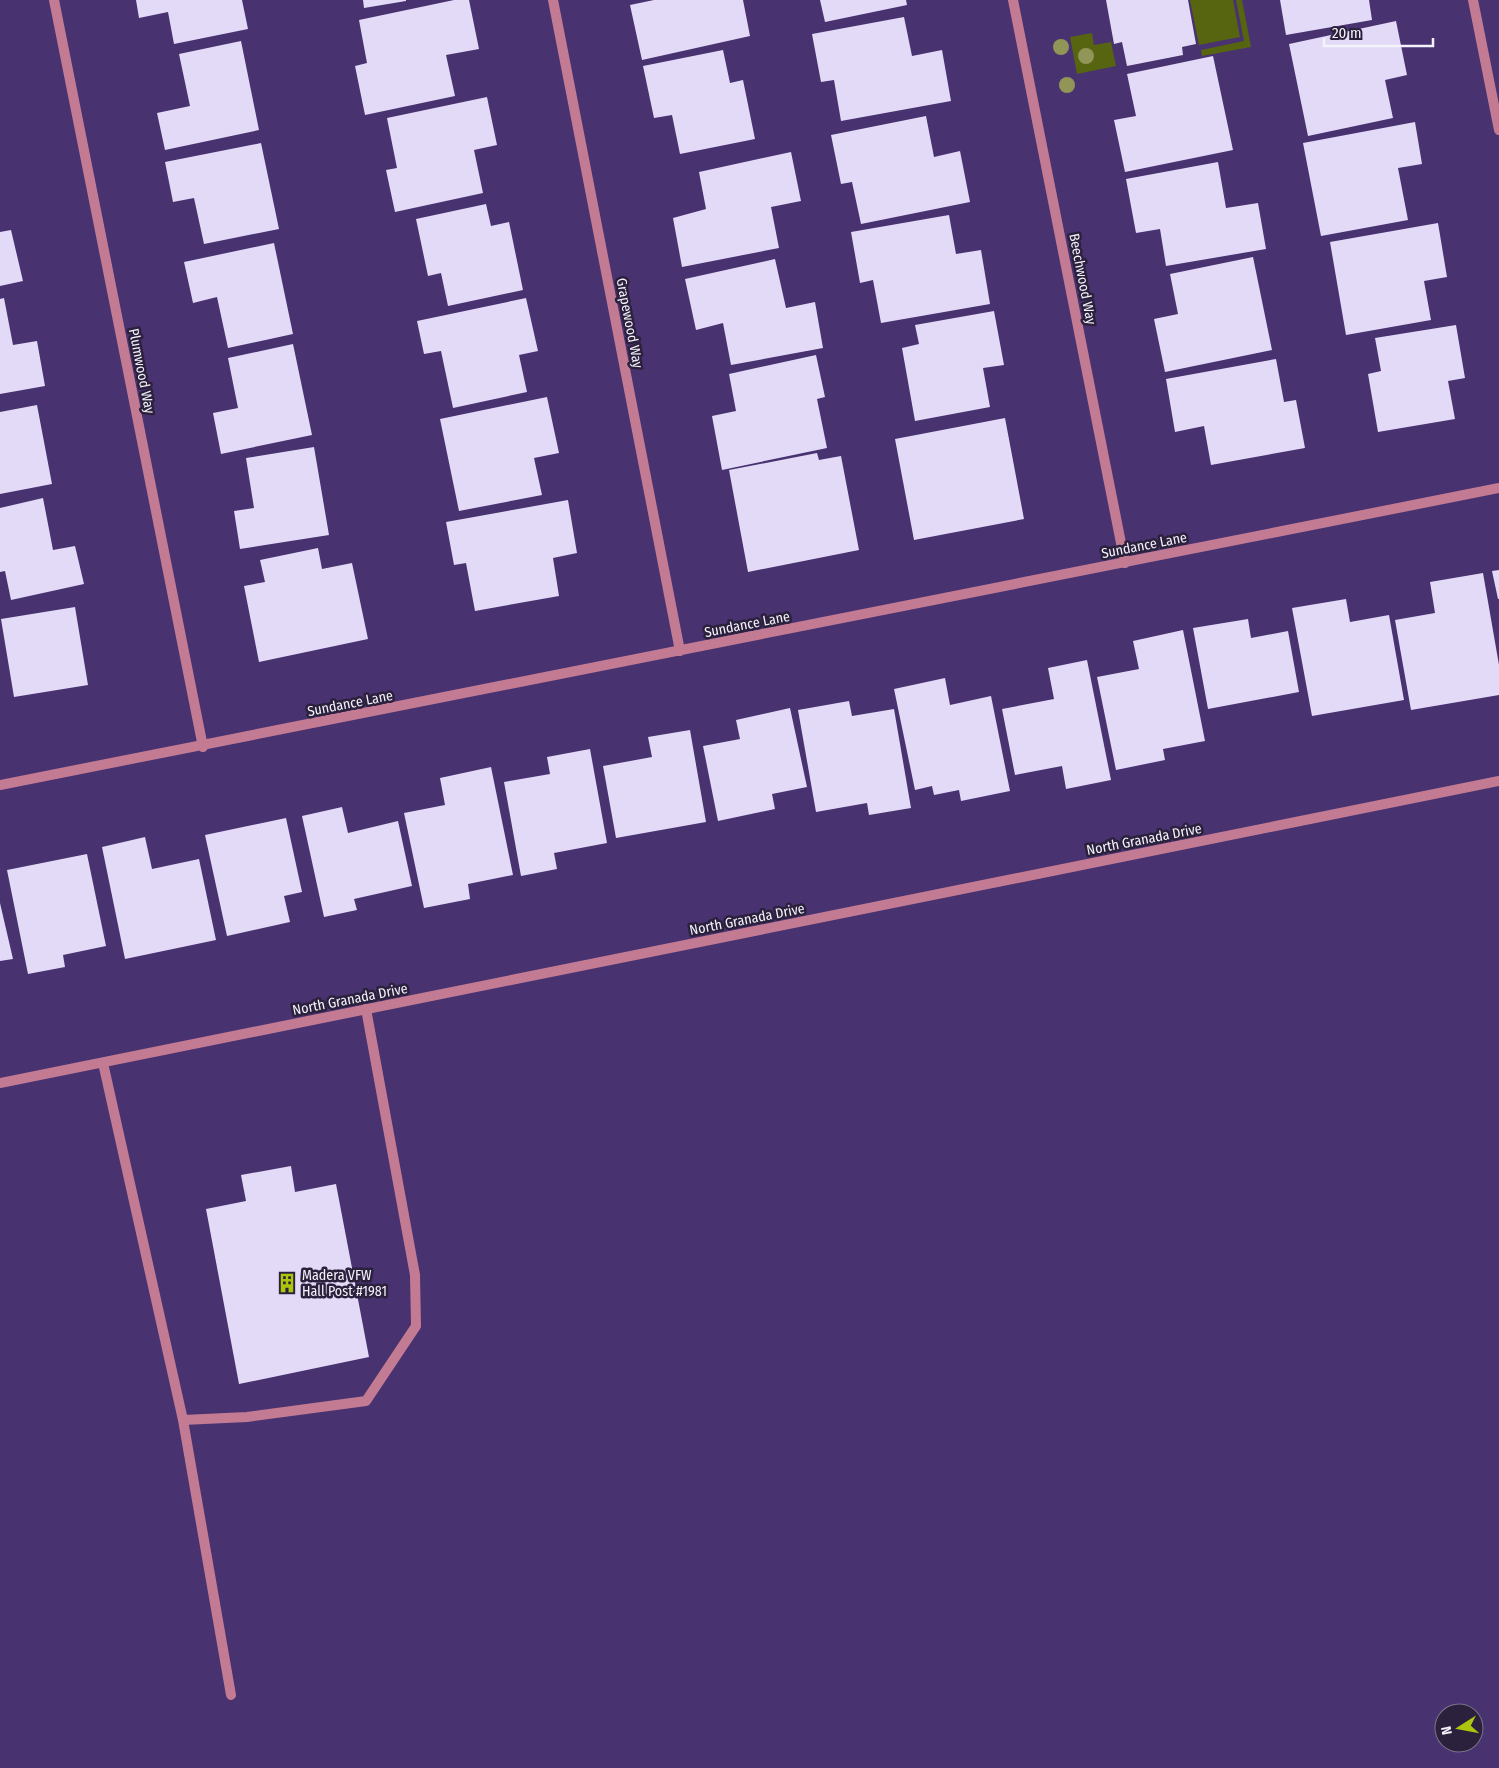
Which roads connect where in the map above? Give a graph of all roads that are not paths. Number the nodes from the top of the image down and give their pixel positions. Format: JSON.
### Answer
{"nodes":[{"id":1,"x":54,"y":0,"type":"edge"},
{"id":2,"x":553,"y":0,"type":"edge"},
{"id":3,"x":1013,"y":0,"type":"edge"},
{"id":4,"x":1473,"y":0,"type":"edge"},
{"id":5,"x":1499,"y":130,"type":"edge"},
{"id":6,"x":1499,"y":488,"type":"edge"},
{"id":7,"x":1125,"y":563,"type":"junction"},
{"id":8,"x":680,"y":651,"type":"junction"},
{"id":9,"x":203,"y":747,"type":"junction"},
{"id":10,"x":1499,"y":781,"type":"edge"},
{"id":11,"x":0,"y":785,"type":"edge"},
{"id":12,"x":366,"y":1010,"type":"junction"},
{"id":13,"x":103,"y":1063,"type":"junction"},
{"id":14,"x":0,"y":1084,"type":"edge"},
{"id":15,"x":183,"y":1420,"type":"junction"},
{"id":16,"x":231,"y":1695,"type":"dead end"}],
"edges":[{"from":1,"to":9,"type":"street","name":"Plumwood Way"},
{"from":2,"to":8,"type":"street","name":"Grapewood Way"},
{"from":3,"to":7,"type":"street","name":"Beechwood Way"},
{"from":4,"to":5,"type":"street"},
{"from":6,"to":7,"type":"street","name":"Sundance Lane"},
{"from":7,"to":8,"type":"street","name":"Sundance Lane"},
{"from":8,"to":9,"type":"street","name":"Sundance Lane"},
{"from":9,"to":11,"type":"street","name":"Sundance Lane"},
{"from":10,"to":12,"type":"street","name":"North Granada Drive"},
{"from":12,"to":13,"type":"street","name":"North Granada Drive"},
{"from":12,"to":15,"type":"street"},
{"from":13,"to":14,"type":"street","name":"North Granada Drive"},
{"from":13,"to":15,"type":"street"},
{"from":15,"to":16,"type":"street"}]}
